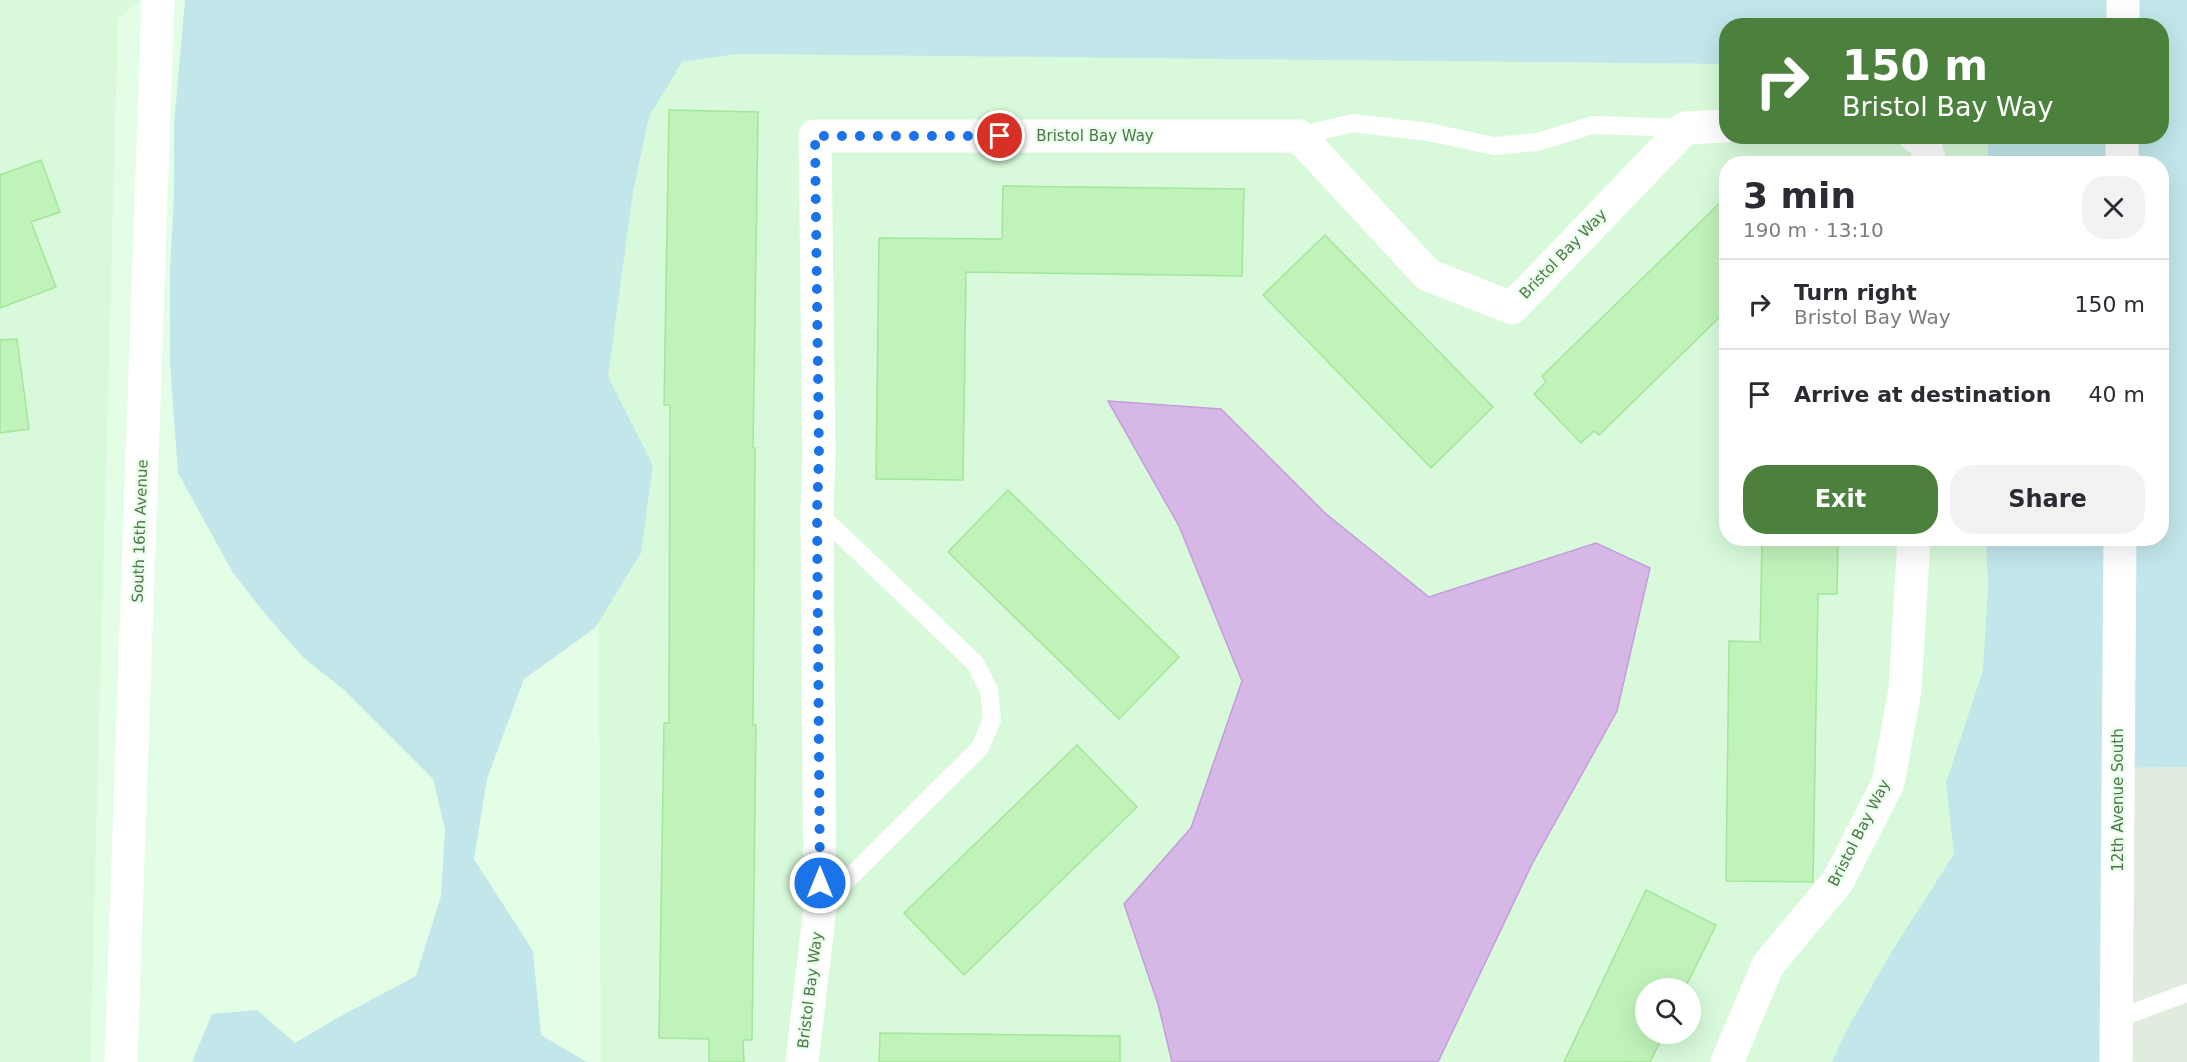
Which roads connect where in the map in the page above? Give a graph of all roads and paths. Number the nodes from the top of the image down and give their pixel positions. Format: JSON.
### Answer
{"nodes":[{"id":1,"x":158,"y":0,"type":"edge"},
{"id":2,"x":2123,"y":0,"type":"edge"},
{"id":3,"x":2123,"y":18,"type":"edge"},
{"id":4,"x":1719,"y":126,"type":"edge"},
{"id":5,"x":1685,"y":128,"type":"junction"},
{"id":6,"x":1299,"y":136,"type":"junction"},
{"id":7,"x":817,"y":512,"type":"junction"},
{"id":8,"x":1914,"y":546,"type":"edge"},
{"id":9,"x":2120,"y":546,"type":"edge"},
{"id":10,"x":820,"y":907,"type":"junction"},
{"id":11,"x":2187,"y":993,"type":"edge"},
{"id":12,"x":2116,"y":1019,"type":"junction"},
{"id":13,"x":121,"y":1062,"type":"edge"},
{"id":14,"x":802,"y":1062,"type":"edge"},
{"id":15,"x":1728,"y":1062,"type":"edge"},
{"id":16,"x":2116,"y":1062,"type":"edge"}],
"edges":[{"from":1,"to":13,"type":"street","name":"South 16th Avenue"},
{"from":2,"to":3,"type":"street"},
{"from":4,"to":5,"type":"street"},
{"from":5,"to":6,"type":"lane"},
{"from":5,"to":6,"type":"street","name":"Bristol Bay Way"},
{"from":6,"to":7,"type":"street","name":"Bristol Bay Way"},
{"from":7,"to":10,"type":"street","name":"Bristol Bay Way"},
{"from":7,"to":10,"type":"lane"},
{"from":8,"to":15,"type":"street","name":"Bristol Bay Way"},
{"from":9,"to":12,"type":"street","name":"12th Avenue South"},
{"from":10,"to":14,"type":"street","name":"Bristol Bay Way"},
{"from":11,"to":12,"type":"lane"},
{"from":12,"to":16,"type":"street","name":"12th Avenue South"}]}
